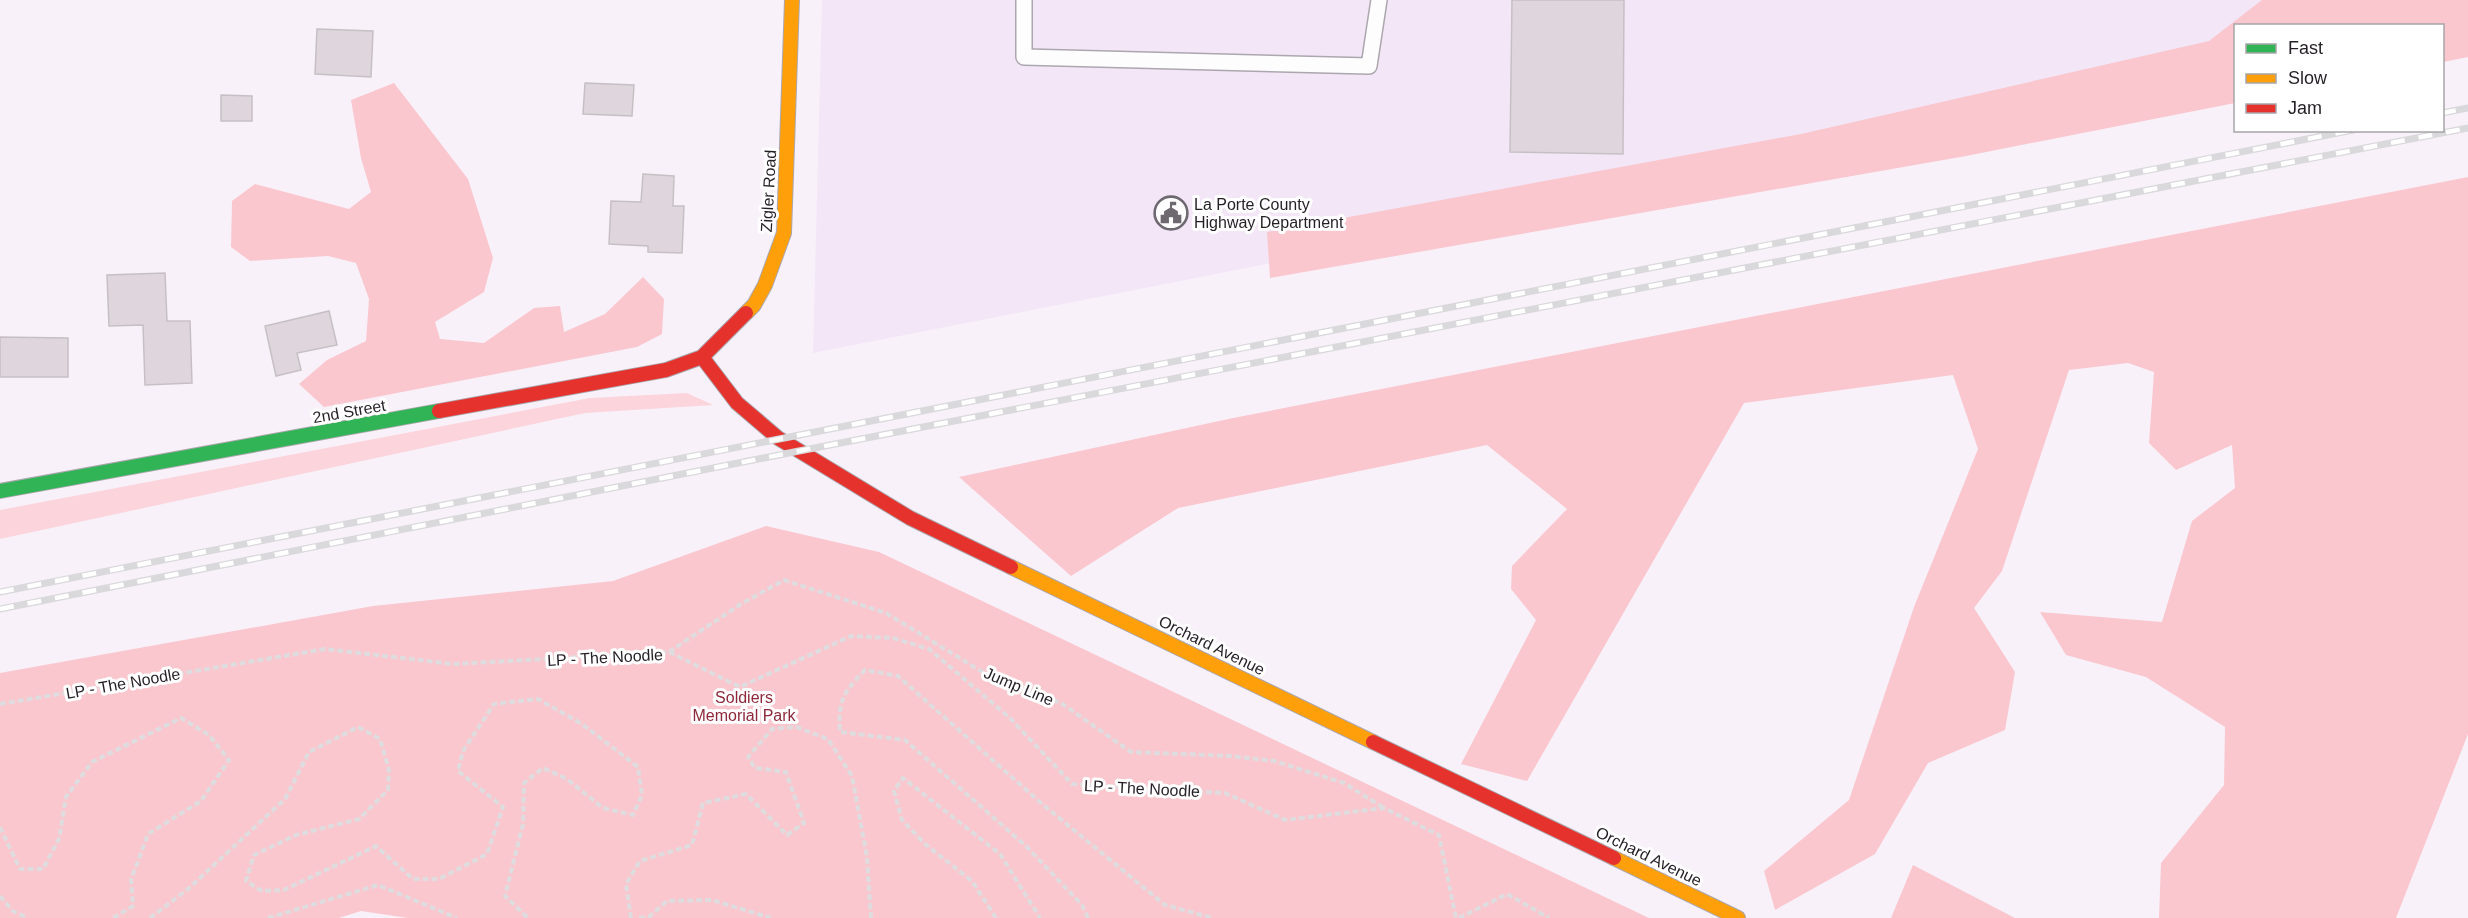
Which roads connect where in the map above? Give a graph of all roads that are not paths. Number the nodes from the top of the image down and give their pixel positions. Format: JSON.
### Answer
{"nodes":[{"id":1,"x":792,"y":0,"type":"edge"},
{"id":2,"x":1024,"y":0,"type":"edge"},
{"id":3,"x":1379,"y":0,"type":"edge"},
{"id":4,"x":702,"y":357,"type":"junction"},
{"id":5,"x":0,"y":491,"type":"edge"},
{"id":6,"x":1738,"y":918,"type":"edge"}],
"edges":[{"from":1,"to":4,"type":"street","name":"Zigler Road"},
{"from":2,"to":3,"type":"lane"},
{"from":4,"to":5,"type":"street","name":"2nd Street"},
{"from":4,"to":6,"type":"street","name":"Orchard Avenue"}]}
